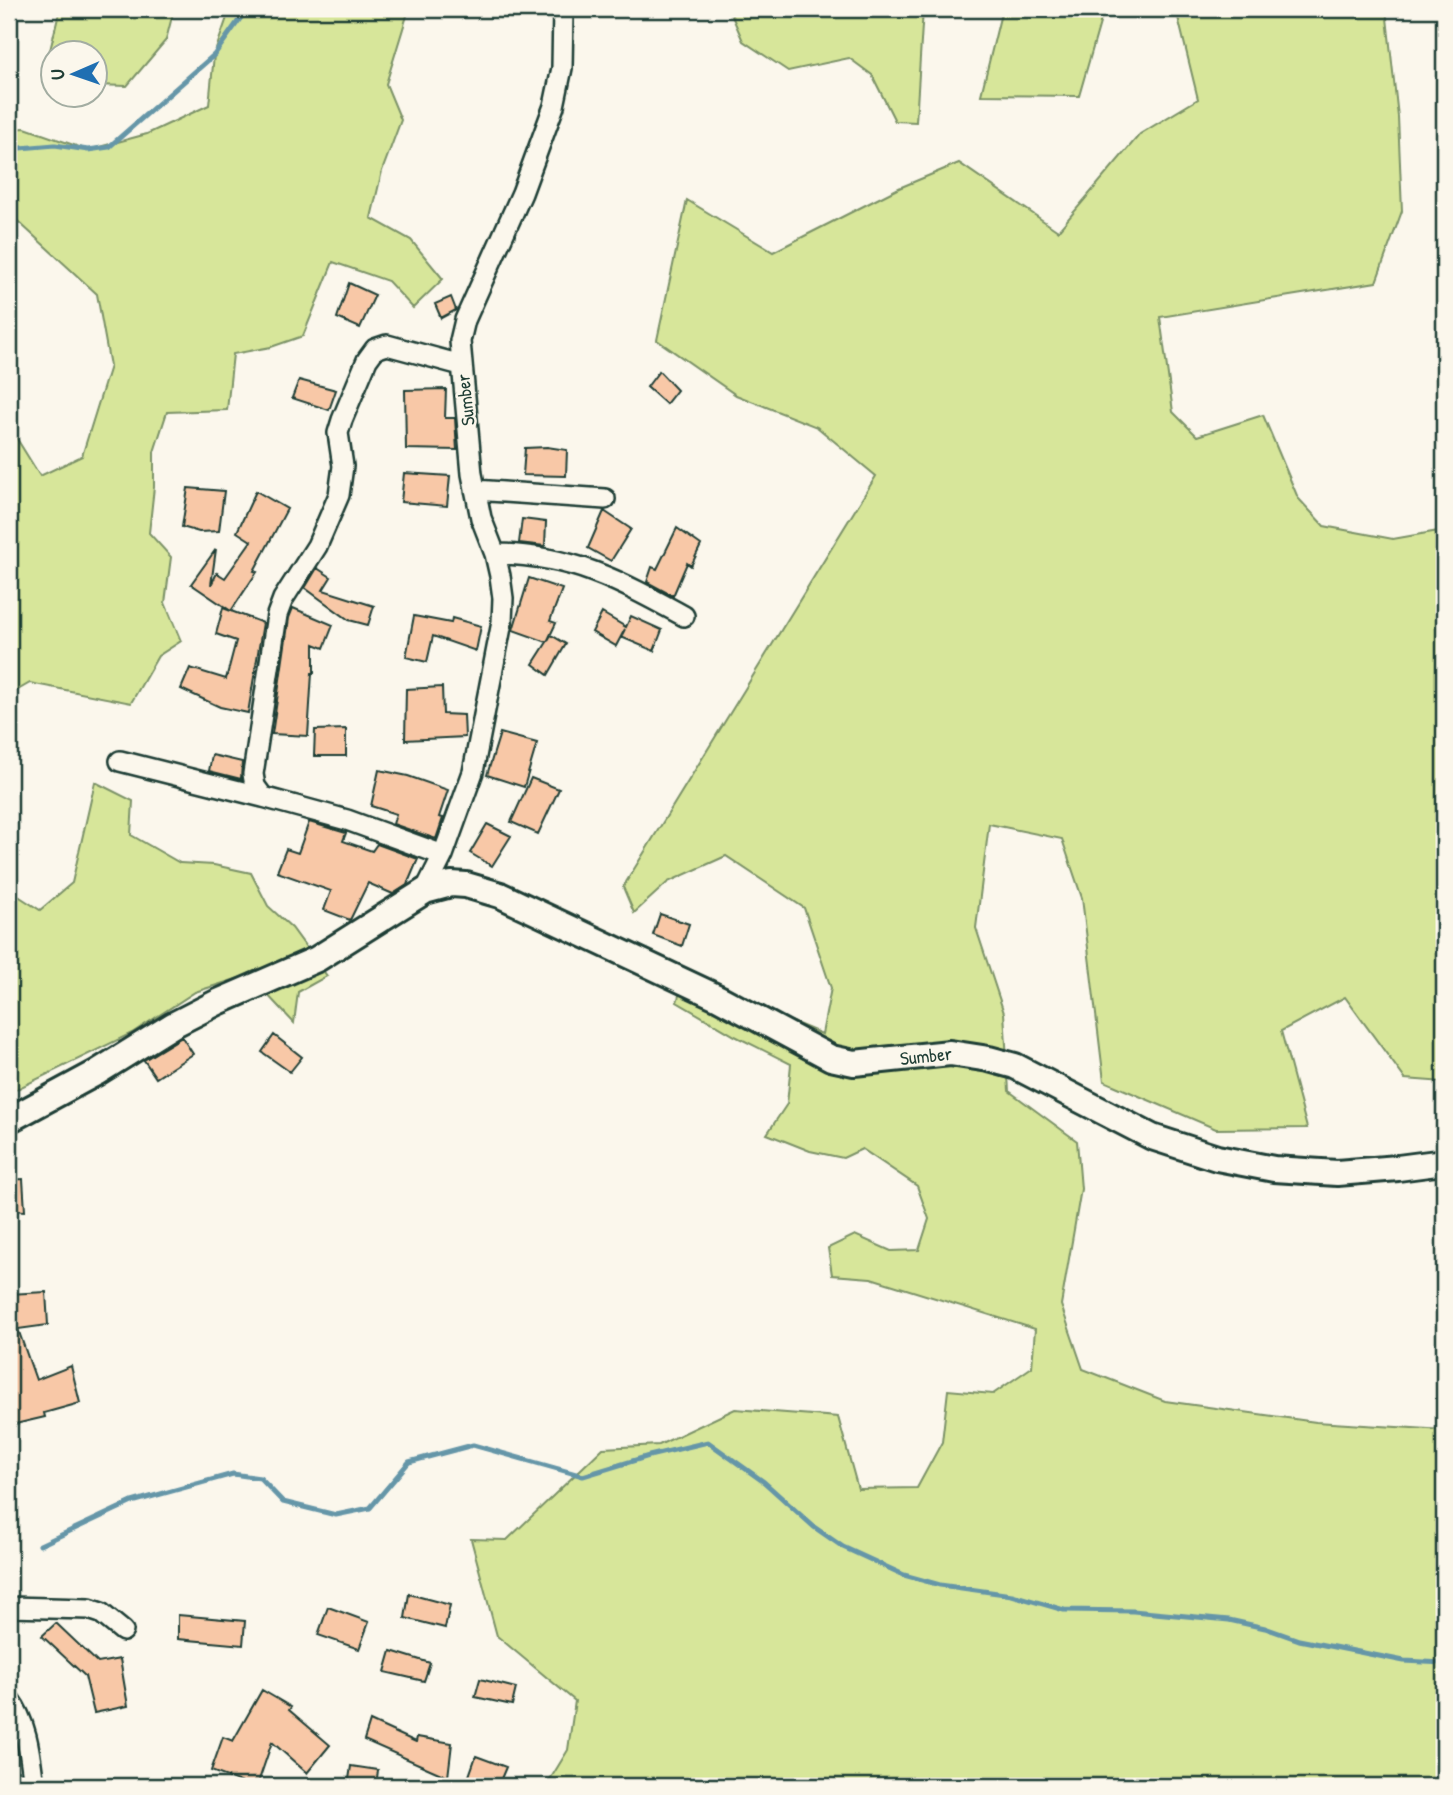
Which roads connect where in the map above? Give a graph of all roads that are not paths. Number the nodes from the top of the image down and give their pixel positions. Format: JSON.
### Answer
{"nodes":[{"id":1,"x":563,"y":9,"type":"edge"},
{"id":2,"x":461,"y":365,"type":"junction"},
{"id":3,"x":475,"y":490,"type":"junction"},
{"id":4,"x":605,"y":499,"type":"dead end"},
{"id":5,"x":495,"y":554,"type":"junction"},
{"id":6,"x":684,"y":616,"type":"dead end"},
{"id":7,"x":120,"y":761,"type":"dead end"},
{"id":8,"x":263,"y":797,"type":"junction"},
{"id":9,"x":443,"y":855,"type":"junction"},
{"id":10,"x":425,"y":891,"type":"junction"},
{"id":11,"x":9,"y":1119,"type":"edge"},
{"id":12,"x":1444,"y":1162,"type":"edge"},
{"id":13,"x":9,"y":1607,"type":"edge"},
{"id":14,"x":122,"y":1631,"type":"dead end"},
{"id":15,"x":9,"y":1699,"type":"edge"},
{"id":16,"x":34,"y":1786,"type":"edge"}],
"edges":[{"from":1,"to":2,"type":"street","name":"Sumber"},
{"from":2,"to":3,"type":"street","name":"Sumber"},
{"from":2,"to":8,"type":"street"},
{"from":3,"to":4,"type":"street"},
{"from":3,"to":5,"type":"street","name":"Sumber"},
{"from":5,"to":6,"type":"street"},
{"from":5,"to":9,"type":"street","name":"Sumber"},
{"from":7,"to":8,"type":"street"},
{"from":8,"to":9,"type":"street"},
{"from":9,"to":10,"type":"street","name":"Sumber"},
{"from":10,"to":11,"type":"street"},
{"from":10,"to":12,"type":"street","name":"Sumber"},
{"from":13,"to":14,"type":"street"},
{"from":15,"to":16,"type":"street"}]}
